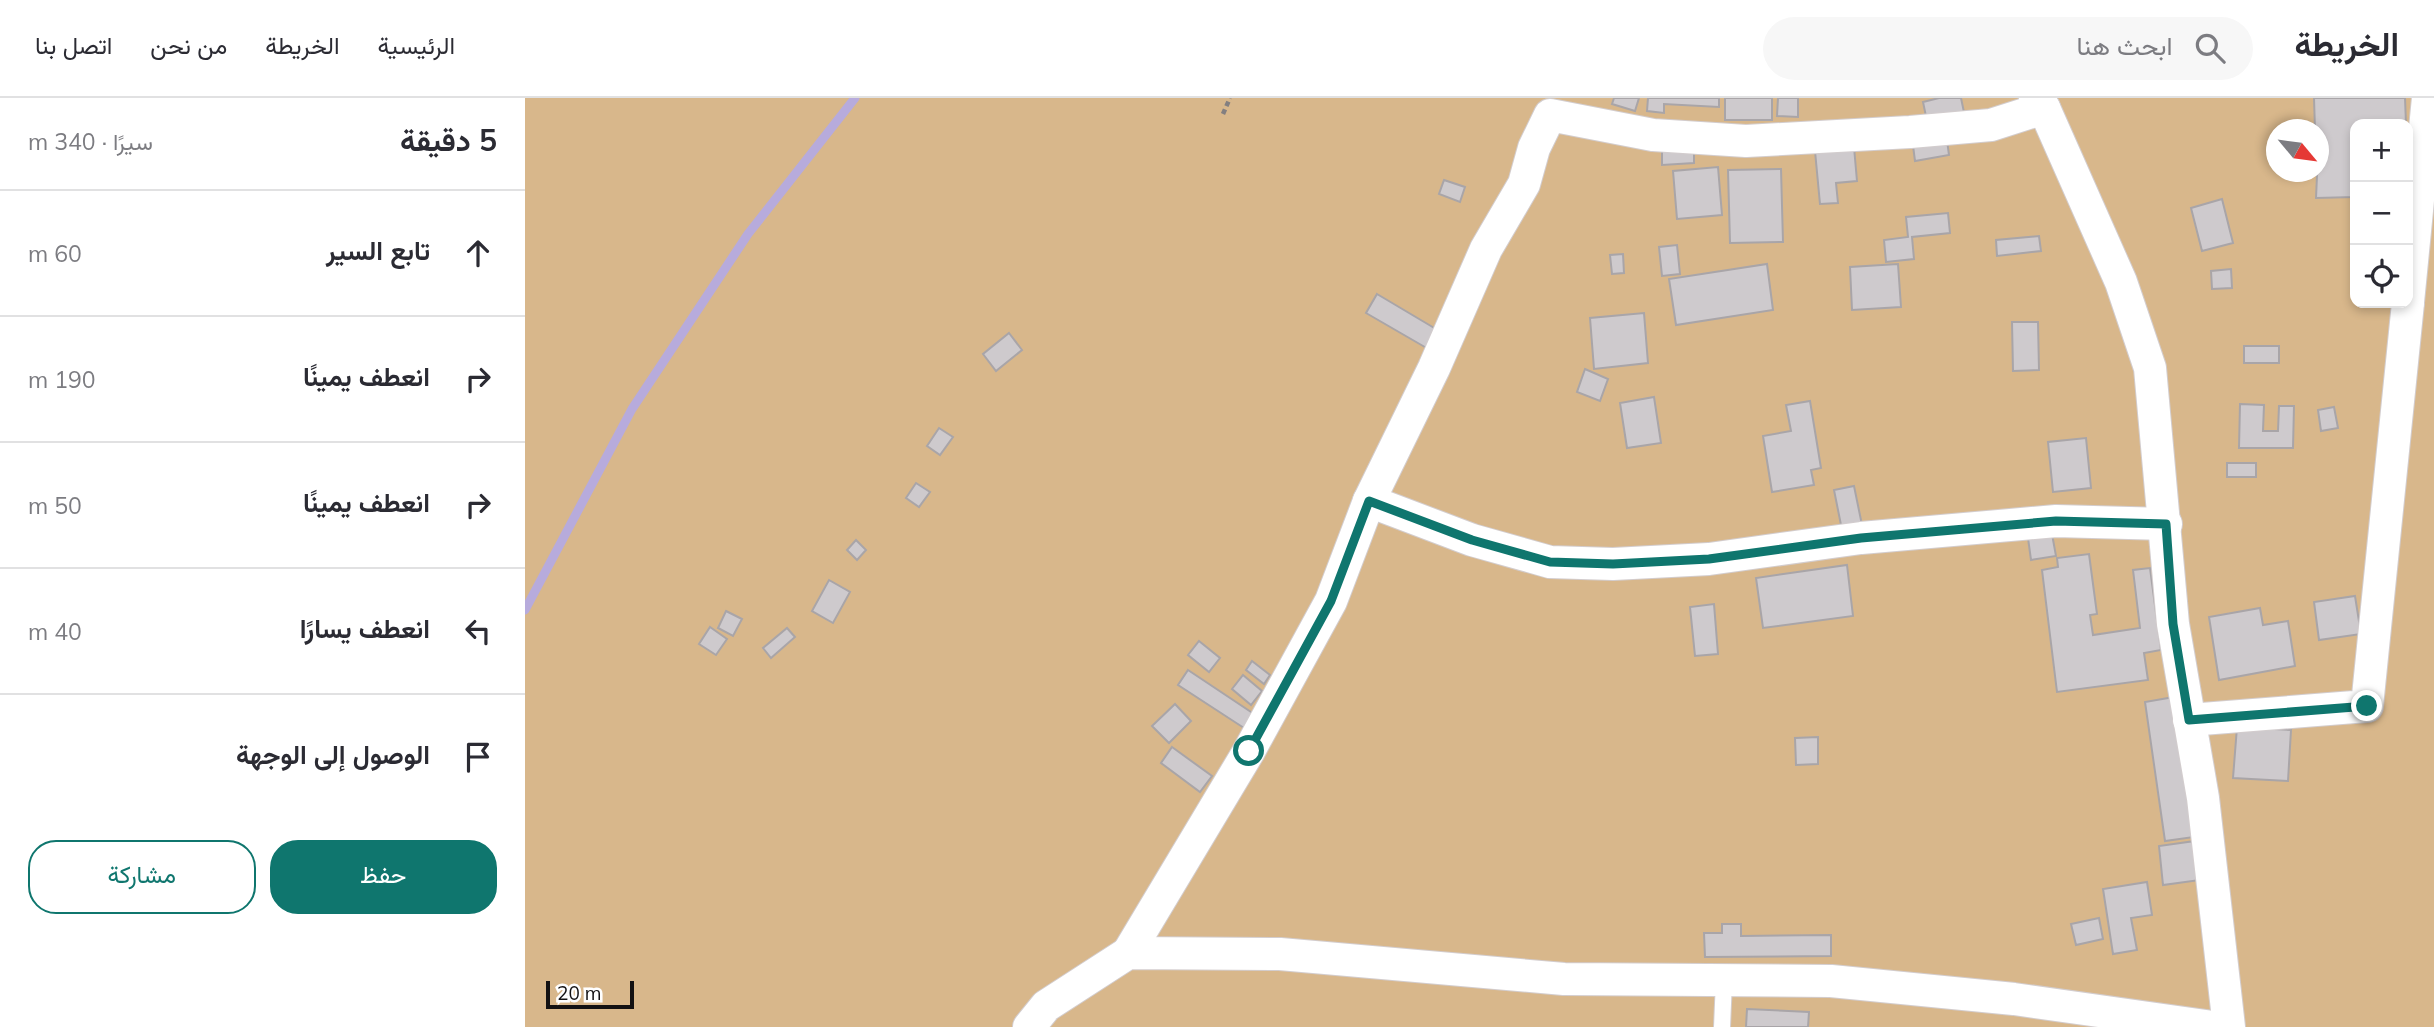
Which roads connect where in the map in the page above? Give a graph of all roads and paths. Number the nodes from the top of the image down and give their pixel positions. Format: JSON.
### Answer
{"nodes":[{"id":1,"x":1230,"y":98,"type":"edge"},
{"id":2,"x":2428,"y":98,"type":"edge"},
{"id":3,"x":2039,"y":103,"type":"edge"},
{"id":4,"x":1223,"y":114,"type":"dead end"},
{"id":5,"x":2413,"y":251,"type":"edge"},
{"id":6,"x":2407,"y":308,"type":"edge"},
{"id":7,"x":1369,"y":501,"type":"junction"},
{"id":8,"x":2166,"y":524,"type":"junction"},
{"id":9,"x":2189,"y":720,"type":"junction"},
{"id":10,"x":1128,"y":953,"type":"junction"},
{"id":11,"x":1724,"y":980,"type":"junction"},
{"id":12,"x":1029,"y":1027,"type":"edge"},
{"id":13,"x":1722,"y":1027,"type":"edge"},
{"id":14,"x":2213,"y":1027,"type":"edge"},
{"id":15,"x":2229,"y":1027,"type":"edge"}],
"edges":[{"from":1,"to":4,"type":"path"},
{"from":2,"to":5,"type":"street"},
{"from":3,"to":7,"type":"street"},
{"from":3,"to":8,"type":"street"},
{"from":6,"to":9,"type":"street"},
{"from":7,"to":8,"type":"street"},
{"from":7,"to":10,"type":"street"},
{"from":8,"to":9,"type":"street"},
{"from":9,"to":15,"type":"street"},
{"from":10,"to":11,"type":"street"},
{"from":10,"to":12,"type":"street"},
{"from":11,"to":13,"type":"lane"},
{"from":11,"to":14,"type":"street"}]}
